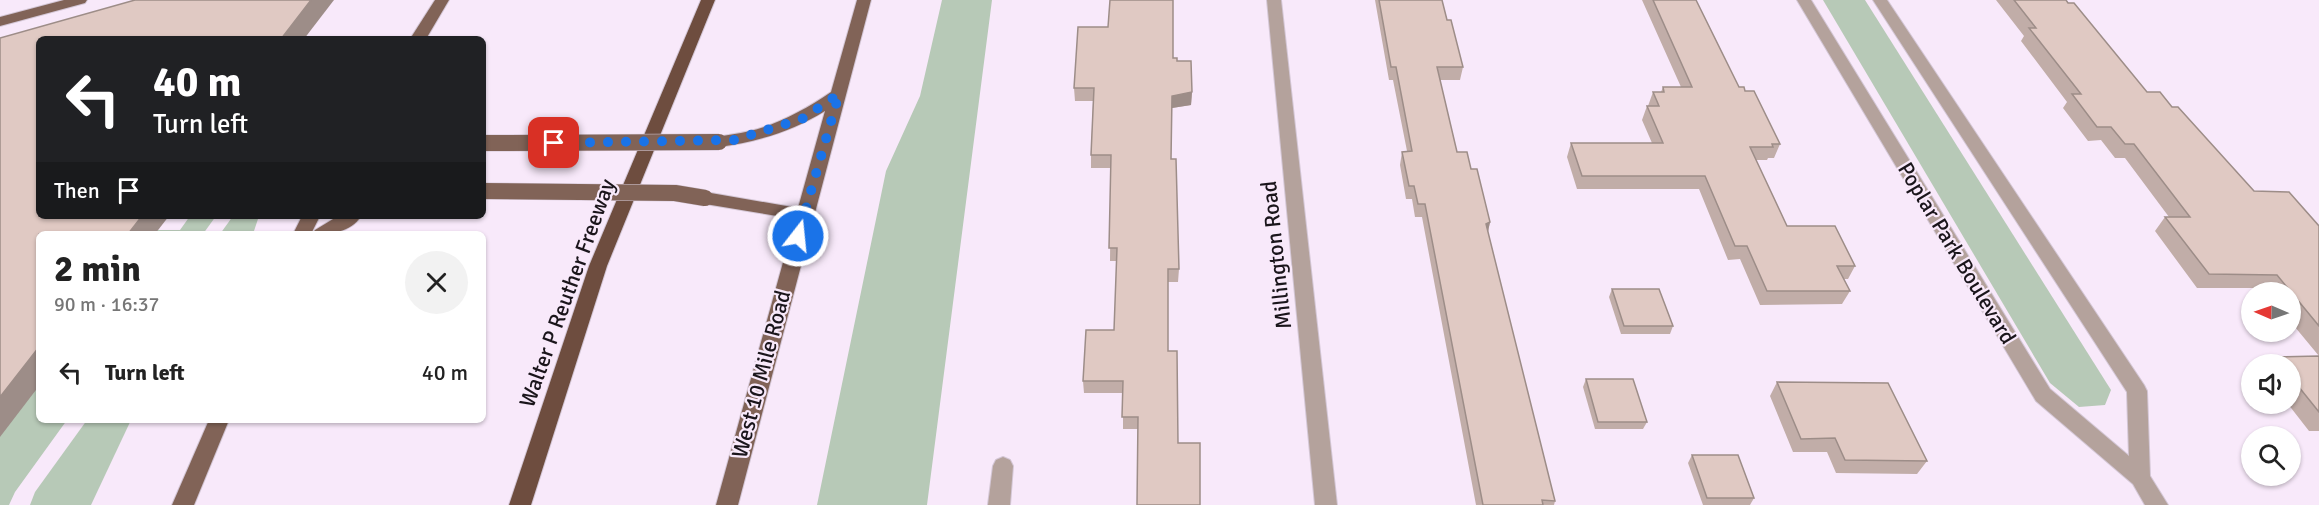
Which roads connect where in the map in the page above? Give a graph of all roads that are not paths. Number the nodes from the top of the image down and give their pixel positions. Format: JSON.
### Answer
{"nodes":[{"id":1,"x":80,"y":0,"type":"edge"},
{"id":2,"x":442,"y":0,"type":"edge"},
{"id":3,"x":708,"y":0,"type":"edge"},
{"id":4,"x":864,"y":0,"type":"edge"},
{"id":5,"x":1274,"y":0,"type":"edge"},
{"id":6,"x":1804,"y":0,"type":"edge"},
{"id":7,"x":1880,"y":0,"type":"edge"},
{"id":8,"x":0,"y":22,"type":"edge"},
{"id":9,"x":420,"y":36,"type":"edge"},
{"id":10,"x":839,"y":94,"type":"junction"},
{"id":11,"x":486,"y":143,"type":"edge"},
{"id":12,"x":486,"y":191,"type":"edge"},
{"id":13,"x":804,"y":215,"type":"junction"},
{"id":14,"x":347,"y":219,"type":"edge"},
{"id":15,"x":326,"y":231,"type":"edge"},
{"id":16,"x":218,"y":423,"type":"edge"},
{"id":17,"x":1003,"y":466,"type":"dead end"},
{"id":18,"x":2140,"y":478,"type":"junction"},
{"id":19,"x":183,"y":505,"type":"edge"},
{"id":20,"x":520,"y":505,"type":"edge"},
{"id":21,"x":727,"y":505,"type":"edge"},
{"id":22,"x":999,"y":505,"type":"edge"},
{"id":23,"x":1326,"y":505,"type":"edge"},
{"id":24,"x":2157,"y":505,"type":"edge"}],
"edges":[{"from":1,"to":8,"type":"main road"},
{"from":2,"to":9,"type":"main road"},
{"from":3,"to":20,"type":"highway","name":"Walter P Reuther Freeway"},
{"from":4,"to":10,"type":"main road","name":"West 10 Mile Road"},
{"from":5,"to":23,"type":"street","name":"Millington Road"},
{"from":6,"to":18,"type":"street","name":"Poplar Park Boulevard"},
{"from":7,"to":18,"type":"street"},
{"from":10,"to":11,"type":"main road","bridge":true},
{"from":10,"to":13,"type":"main road","name":"West 10 Mile Road"},
{"from":12,"to":13,"type":"main road","bridge":true},
{"from":13,"to":21,"type":"main road","name":"West 10 Mile Road"},
{"from":14,"to":15,"type":"main road"},
{"from":16,"to":19,"type":"main road"},
{"from":17,"to":22,"type":"street"},
{"from":18,"to":24,"type":"street","name":"Poplar Park Boulevard"}]}
